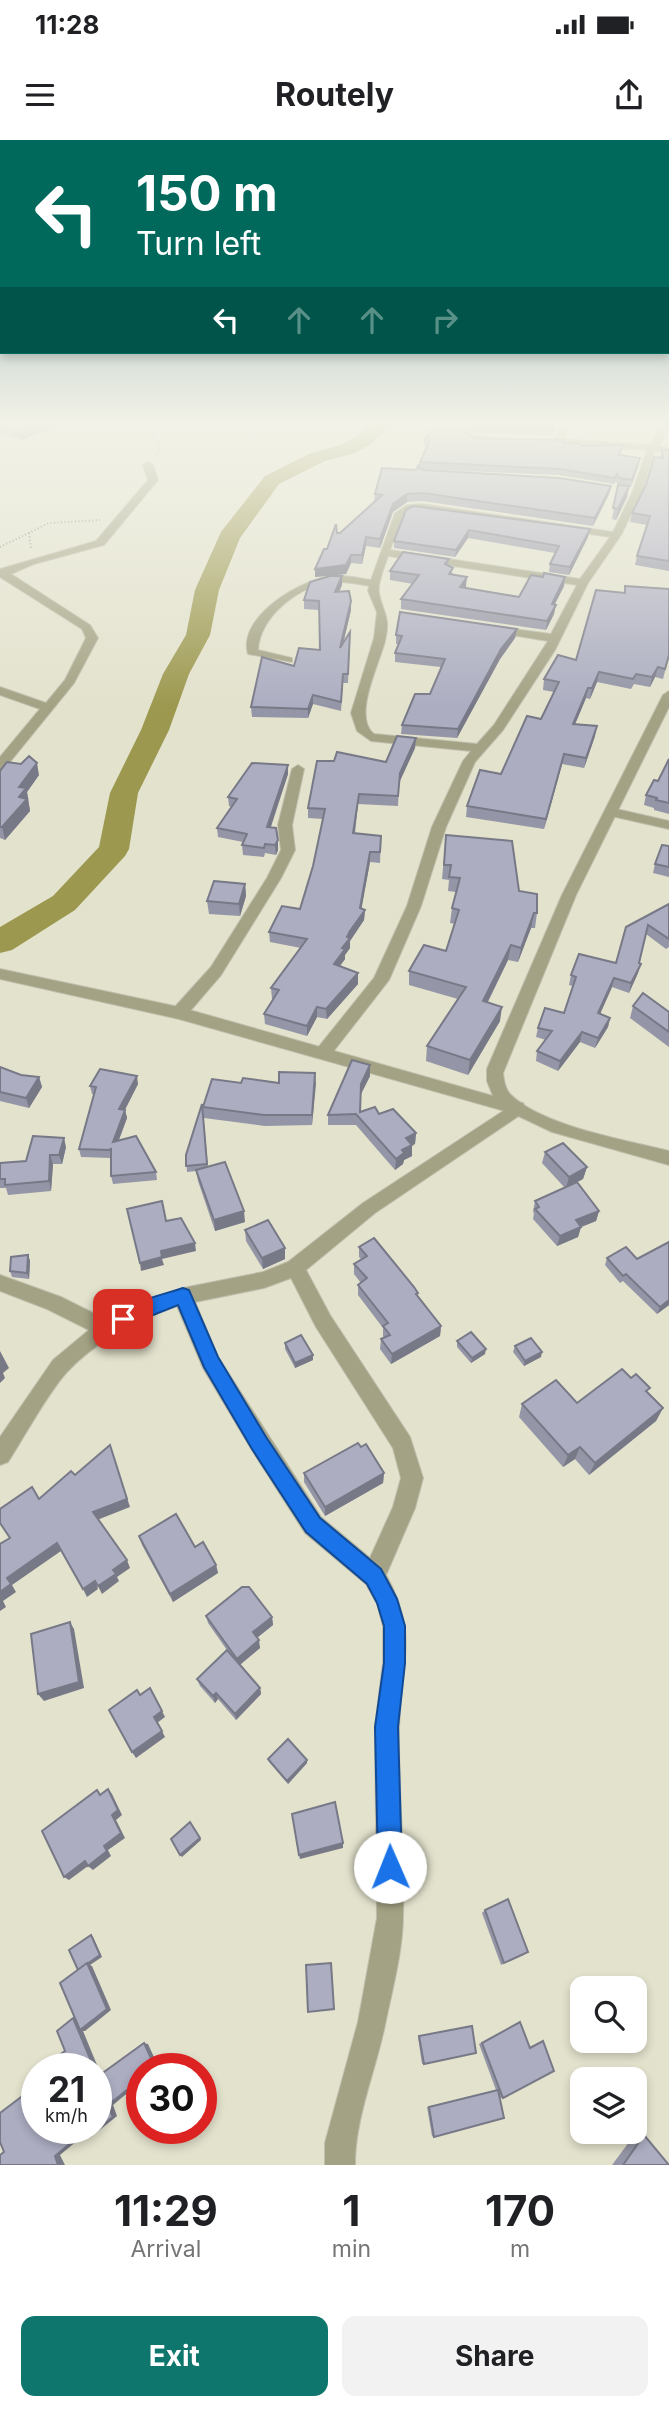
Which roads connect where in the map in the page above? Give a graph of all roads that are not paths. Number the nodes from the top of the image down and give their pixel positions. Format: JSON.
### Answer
{"nodes":[{"id":1,"x":120,"y":518,"type":"edge"},
{"id":2,"x":398,"y":518,"type":"edge"},
{"id":3,"x":515,"y":518,"type":"edge"},
{"id":4,"x":621,"y":518,"type":"edge"},
{"id":5,"x":616,"y":535,"type":"junction"},
{"id":6,"x":384,"y":552,"type":"junction"},
{"id":7,"x":1,"y":573,"type":"edge"},
{"id":8,"x":583,"y":583,"type":"junction"},
{"id":9,"x":375,"y":584,"type":"junction"},
{"id":10,"x":382,"y":612,"type":"junction"},
{"id":11,"x":395,"y":614,"type":"dead end"},
{"id":12,"x":482,"y":628,"type":"edge"},
{"id":13,"x":554,"y":638,"type":"junction"},
{"id":14,"x":288,"y":660,"type":"dead end"},
{"id":15,"x":0,"y":691,"type":"edge"},
{"id":16,"x":668,"y":699,"type":"edge"},
{"id":17,"x":47,"y":707,"type":"junction"},
{"id":18,"x":478,"y":748,"type":"junction"},
{"id":19,"x":0,"y":765,"type":"edge"},
{"id":20,"x":298,"y":769,"type":"dead end"},
{"id":21,"x":612,"y":812,"type":"junction"},
{"id":22,"x":669,"y":825,"type":"edge"},
{"id":23,"x":0,"y":974,"type":"edge"},
{"id":24,"x":179,"y":1013,"type":"junction"},
{"id":25,"x":323,"y":1053,"type":"junction"},
{"id":26,"x":517,"y":1108,"type":"junction"},
{"id":27,"x":669,"y":1158,"type":"edge"},
{"id":28,"x":295,"y":1268,"type":"junction"},
{"id":29,"x":0,"y":1283,"type":"edge"},
{"id":30,"x":183,"y":1296,"type":"junction"},
{"id":31,"x":105,"y":1329,"type":"junction"},
{"id":32,"x":0,"y":1455,"type":"edge"},
{"id":33,"x":374,"y":1576,"type":"junction"},
{"id":34,"x":340,"y":2165,"type":"edge"}],
"edges":[{"from":1,"to":7,"type":"street"},
{"from":2,"to":6,"type":"street"},
{"from":3,"to":5,"type":"street"},
{"from":4,"to":5,"type":"street"},
{"from":5,"to":8,"type":"street"},
{"from":6,"to":8,"type":"street"},
{"from":6,"to":9,"type":"street"},
{"from":7,"to":17,"type":"street"},
{"from":8,"to":13,"type":"street"},
{"from":9,"to":10,"type":"street"},
{"from":9,"to":14,"type":"street"},
{"from":10,"to":11,"type":"street"},
{"from":10,"to":18,"type":"street"},
{"from":12,"to":13,"type":"street"},
{"from":13,"to":18,"type":"street"},
{"from":15,"to":17,"type":"street"},
{"from":16,"to":21,"type":"street"},
{"from":17,"to":19,"type":"street"},
{"from":18,"to":25,"type":"street"},
{"from":20,"to":24,"type":"street"},
{"from":21,"to":22,"type":"street"},
{"from":21,"to":26,"type":"street"},
{"from":23,"to":24,"type":"street"},
{"from":24,"to":25,"type":"street"},
{"from":25,"to":26,"type":"street"},
{"from":26,"to":27,"type":"street"},
{"from":26,"to":28,"type":"street"},
{"from":28,"to":30,"type":"street"},
{"from":28,"to":33,"type":"street"},
{"from":29,"to":31,"type":"street"},
{"from":30,"to":31,"type":"street"},
{"from":30,"to":33,"type":"street"},
{"from":31,"to":32,"type":"street"},
{"from":33,"to":34,"type":"street"}]}
